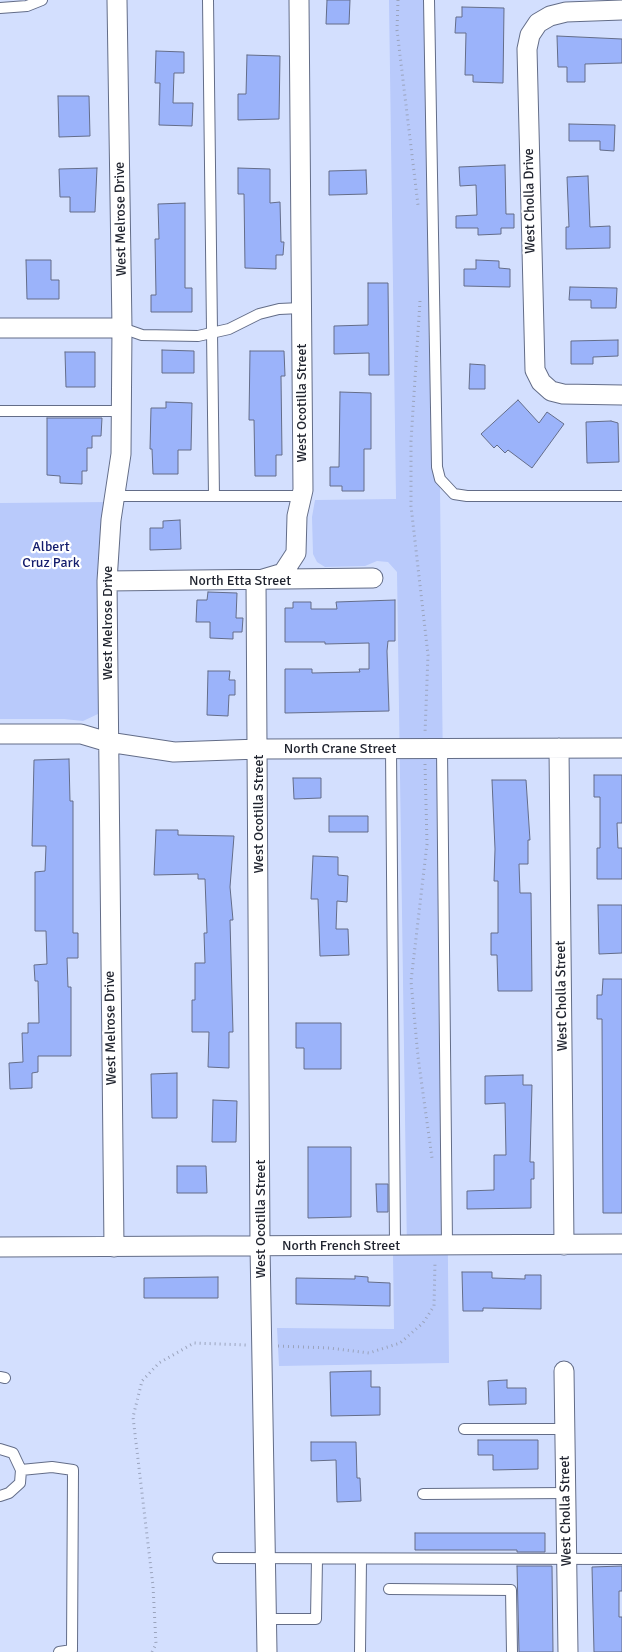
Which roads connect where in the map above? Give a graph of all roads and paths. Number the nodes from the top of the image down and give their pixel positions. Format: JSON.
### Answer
{"nodes":[{"id":1,"x":42,"y":0,"type":"edge"},
{"id":2,"x":117,"y":0,"type":"edge"},
{"id":3,"x":208,"y":0,"type":"edge"},
{"id":4,"x":299,"y":0,"type":"edge"},
{"id":5,"x":398,"y":0,"type":"edge"},
{"id":6,"x":429,"y":0,"type":"edge"},
{"id":7,"x":0,"y":8,"type":"edge"},
{"id":8,"x":622,"y":10,"type":"edge"},
{"id":9,"x":419,"y":208,"type":"dead end"},
{"id":10,"x":420,"y":297,"type":"dead end"},
{"id":11,"x":301,"y":308,"type":"junction"},
{"id":12,"x":0,"y":328,"type":"edge"},
{"id":13,"x":122,"y":328,"type":"junction"},
{"id":14,"x":212,"y":333,"type":"junction"},
{"id":15,"x":622,"y":395,"type":"edge"},
{"id":16,"x":0,"y":410,"type":"edge"},
{"id":17,"x":122,"y":411,"type":"junction"},
{"id":18,"x":114,"y":496,"type":"junction"},
{"id":19,"x":214,"y":496,"type":"junction"},
{"id":20,"x":302,"y":496,"type":"junction"},
{"id":21,"x":622,"y":496,"type":"edge"},
{"id":22,"x":373,"y":578,"type":"dead end"},
{"id":23,"x":107,"y":581,"type":"junction"},
{"id":24,"x":256,"y":581,"type":"junction"},
{"id":25,"x":0,"y":734,"type":"edge"},
{"id":26,"x":108,"y":742,"type":"junction"},
{"id":27,"x":559,"y":748,"type":"junction"},
{"id":28,"x":622,"y":748,"type":"edge"},
{"id":29,"x":259,"y":749,"type":"junction"},
{"id":30,"x":391,"y":749,"type":"junction"},
{"id":31,"x":433,"y":749,"type":"junction"},
{"id":32,"x":432,"y":1162,"type":"dead end"},
{"id":33,"x":564,"y":1244,"type":"junction"},
{"id":34,"x":622,"y":1244,"type":"edge"},
{"id":35,"x":394,"y":1245,"type":"junction"},
{"id":36,"x":441,"y":1245,"type":"junction"},
{"id":37,"x":260,"y":1246,"type":"junction"},
{"id":38,"x":114,"y":1247,"type":"junction"},
{"id":39,"x":0,"y":1248,"type":"edge"},
{"id":40,"x":263,"y":1345,"type":"junction"},
{"id":41,"x":564,"y":1371,"type":"dead end"},
{"id":42,"x":464,"y":1429,"type":"dead end"},
{"id":43,"x":564,"y":1429,"type":"junction"},
{"id":44,"x":0,"y":1449,"type":"edge"},
{"id":45,"x":21,"y":1470,"type":"junction"},
{"id":46,"x":566,"y":1493,"type":"junction"},
{"id":47,"x":423,"y":1494,"type":"dead end"},
{"id":48,"x":0,"y":1496,"type":"edge"},
{"id":49,"x":218,"y":1558,"type":"dead end"},
{"id":50,"x":266,"y":1558,"type":"junction"},
{"id":51,"x":317,"y":1558,"type":"junction"},
{"id":52,"x":360,"y":1559,"type":"junction"},
{"id":53,"x":567,"y":1559,"type":"junction"},
{"id":54,"x":622,"y":1559,"type":"edge"},
{"id":55,"x":389,"y":1589,"type":"dead end"},
{"id":56,"x":267,"y":1619,"type":"junction"},
{"id":57,"x":59,"y":1652,"type":"edge"},
{"id":58,"x":152,"y":1652,"type":"edge"},
{"id":59,"x":267,"y":1652,"type":"edge"},
{"id":60,"x":360,"y":1652,"type":"edge"},
{"id":61,"x":512,"y":1652,"type":"edge"},
{"id":62,"x":568,"y":1652,"type":"edge"}],
"edges":[{"from":1,"to":7,"type":"lane"},
{"from":2,"to":13,"type":"street","name":"West Melrose Drive"},
{"from":3,"to":14,"type":"lane"},
{"from":4,"to":11,"type":"street","name":"West Ocotilla Street"},
{"from":5,"to":9,"type":"path"},
{"from":6,"to":21,"type":"lane"},
{"from":8,"to":15,"type":"street","name":"West Cholla Drive"},
{"from":10,"to":31,"type":"path"},
{"from":11,"to":14,"type":"lane"},
{"from":11,"to":20,"type":"street","name":"West Ocotilla Street"},
{"from":12,"to":13,"type":"street"},
{"from":13,"to":14,"type":"lane"},
{"from":13,"to":17,"type":"street","name":"West Melrose Drive"},
{"from":14,"to":19,"type":"lane"},
{"from":16,"to":17,"type":"lane"},
{"from":17,"to":18,"type":"street","name":"West Melrose Drive"},
{"from":18,"to":19,"type":"lane"},
{"from":18,"to":23,"type":"street","name":"West Melrose Drive"},
{"from":19,"to":20,"type":"lane"},
{"from":20,"to":24,"type":"street","name":"West Ocotilla Street"},
{"from":22,"to":24,"type":"street","name":"North Etta Street"},
{"from":23,"to":24,"type":"street","name":"North Etta Street"},
{"from":23,"to":26,"type":"street","name":"West Melrose Drive"},
{"from":24,"to":29,"type":"street","name":"West Ocotilla Street"},
{"from":25,"to":26,"type":"street","name":"North Crane Street"},
{"from":26,"to":29,"type":"street","name":"North Crane Street"},
{"from":26,"to":38,"type":"street","name":"West Melrose Drive"},
{"from":27,"to":28,"type":"street","name":"North Crane Street"},
{"from":27,"to":31,"type":"street","name":"North Crane Street"},
{"from":27,"to":33,"type":"street","name":"West Cholla Street"},
{"from":29,"to":30,"type":"street","name":"North Crane Street"},
{"from":29,"to":37,"type":"street","name":"West Ocotilla Street"},
{"from":30,"to":31,"type":"street","name":"North Crane Street"},
{"from":30,"to":35,"type":"lane"},
{"from":31,"to":32,"type":"path"},
{"from":31,"to":36,"type":"lane"},
{"from":33,"to":34,"type":"street","name":"North French Street"},
{"from":33,"to":36,"type":"street","name":"North French Street"},
{"from":35,"to":36,"type":"street","name":"North French Street"},
{"from":35,"to":37,"type":"street","name":"North French Street"},
{"from":36,"to":40,"type":"path"},
{"from":37,"to":38,"type":"street","name":"North French Street"},
{"from":37,"to":40,"type":"street","name":"West Ocotilla Street"},
{"from":38,"to":39,"type":"street","name":"North French Street"},
{"from":40,"to":50,"type":"street","name":"West Ocotilla Street"},
{"from":40,"to":58,"type":"path"},
{"from":41,"to":43,"type":"street","name":"West Cholla Street"},
{"from":42,"to":43,"type":"lane"},
{"from":43,"to":46,"type":"street","name":"West Cholla Street"},
{"from":44,"to":45,"type":"lane"},
{"from":45,"to":48,"type":"lane"},
{"from":45,"to":57,"type":"lane"},
{"from":46,"to":47,"type":"lane"},
{"from":46,"to":53,"type":"street","name":"West Cholla Street"},
{"from":49,"to":50,"type":"lane"},
{"from":50,"to":51,"type":"lane"},
{"from":50,"to":56,"type":"street","name":"West Ocotilla Street"},
{"from":51,"to":52,"type":"lane"},
{"from":51,"to":56,"type":"lane"},
{"from":52,"to":53,"type":"lane"},
{"from":52,"to":60,"type":"lane"},
{"from":53,"to":54,"type":"lane"},
{"from":53,"to":62,"type":"street","name":"West Cholla Street"},
{"from":55,"to":61,"type":"lane"},
{"from":56,"to":59,"type":"street","name":"West Ocotilla Street"}]}
